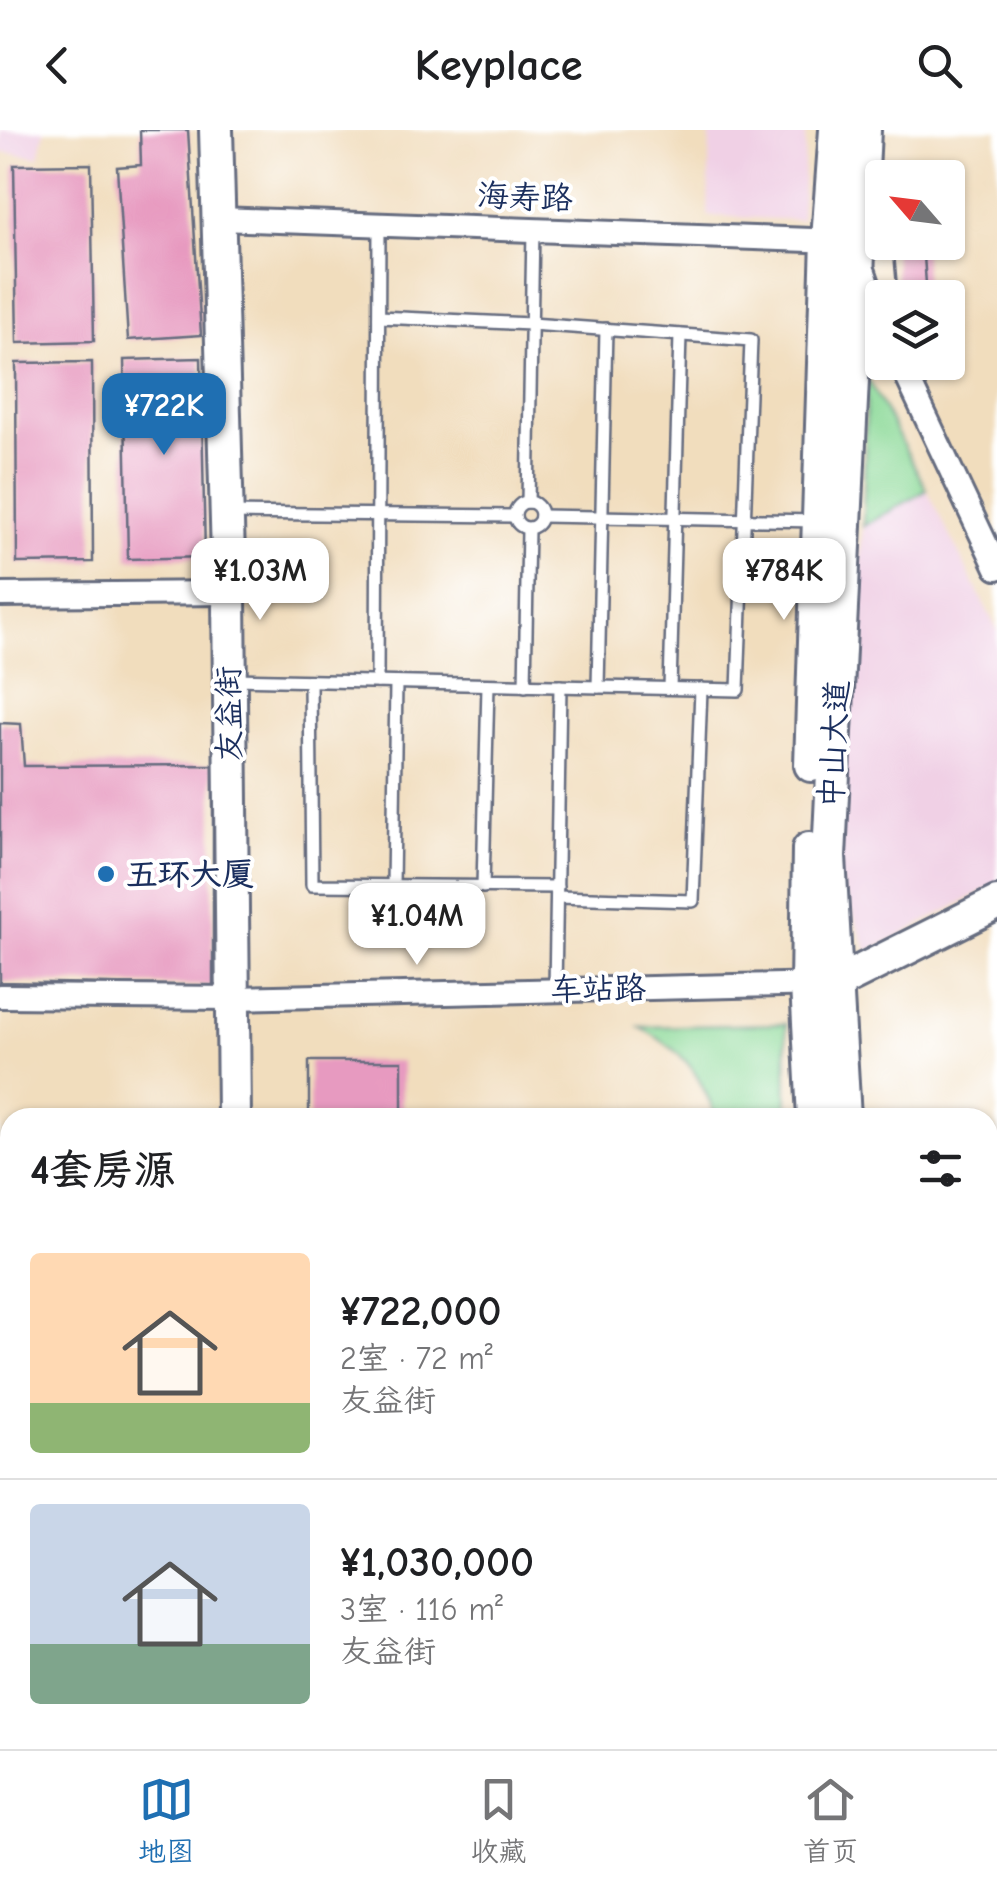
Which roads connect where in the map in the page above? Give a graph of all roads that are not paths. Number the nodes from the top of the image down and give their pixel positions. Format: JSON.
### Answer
{"nodes":[{"id":1,"x":216,"y":130,"type":"edge"},
{"id":2,"x":836,"y":130,"type":"edge"},
{"id":3,"x":864,"y":130,"type":"edge"},
{"id":4,"x":218,"y":219,"type":"junction"},
{"id":5,"x":379,"y":224,"type":"junction"},
{"id":6,"x":533,"y":230,"type":"junction"},
{"id":7,"x":842,"y":242,"type":"junction"},
{"id":8,"x":865,"y":288,"type":"edge"},
{"id":9,"x":379,"y":317,"type":"junction"},
{"id":10,"x":532,"y":324,"type":"junction"},
{"id":11,"x":606,"y":329,"type":"junction"},
{"id":12,"x":680,"y":335,"type":"junction"},
{"id":13,"x":908,"y":380,"type":"edge"},
{"id":14,"x":528,"y":502,"type":"junction"},
{"id":15,"x":227,"y":513,"type":"junction"},
{"id":16,"x":378,"y":514,"type":"junction"},
{"id":17,"x":514,"y":516,"type":"junction"},
{"id":18,"x":541,"y":516,"type":"junction"},
{"id":19,"x":603,"y":517,"type":"junction"},
{"id":20,"x":674,"y":518,"type":"junction"},
{"id":21,"x":744,"y":520,"type":"junction"},
{"id":22,"x":818,"y":521,"type":"junction"},
{"id":23,"x":528,"y":529,"type":"junction"},
{"id":24,"x":997,"y":568,"type":"edge"},
{"id":25,"x":229,"y":592,"type":"junction"},
{"id":26,"x":0,"y":596,"type":"edge"},
{"id":27,"x":229,"y":679,"type":"junction"},
{"id":28,"x":310,"y":681,"type":"junction"},
{"id":29,"x":377,"y":682,"type":"junction"},
{"id":30,"x":396,"y":683,"type":"junction"},
{"id":31,"x":488,"y":685,"type":"junction"},
{"id":32,"x":525,"y":686,"type":"junction"},
{"id":33,"x":560,"y":686,"type":"junction"},
{"id":34,"x":598,"y":687,"type":"junction"},
{"id":35,"x":670,"y":688,"type":"junction"},
{"id":36,"x":701,"y":689,"type":"junction"},
{"id":37,"x":393,"y":886,"type":"junction"},
{"id":38,"x":483,"y":886,"type":"junction"},
{"id":39,"x":557,"y":892,"type":"junction"},
{"id":40,"x":997,"y":903,"type":"edge"},
{"id":41,"x":821,"y":984,"type":"junction"},
{"id":42,"x":554,"y":990,"type":"junction"},
{"id":43,"x":0,"y":996,"type":"edge"},
{"id":44,"x":233,"y":998,"type":"junction"},
{"id":45,"x":234,"y":1108,"type":"edge"},
{"id":46,"x":815,"y":1108,"type":"edge"},
{"id":47,"x":842,"y":1108,"type":"edge"}],
"edges":[{"from":1,"to":4,"type":"main road","name":"友益街"},
{"from":2,"to":7,"type":"main road","name":"中山大道"},
{"from":3,"to":7,"type":"main road","name":"中山大道"},
{"from":4,"to":5,"type":"street","name":"海寿路"},
{"from":4,"to":15,"type":"main road","name":"友益街"},
{"from":5,"to":6,"type":"street","name":"海寿路"},
{"from":5,"to":9,"type":"lane"},
{"from":6,"to":7,"type":"street","name":"海寿路"},
{"from":6,"to":10,"type":"lane"},
{"from":7,"to":8,"type":"street"},
{"from":7,"to":22,"type":"main road","name":"中山大道"},
{"from":7,"to":41,"type":"main road","name":"中山大道"},
{"from":9,"to":10,"type":"lane"},
{"from":9,"to":16,"type":"lane"},
{"from":10,"to":11,"type":"lane"},
{"from":10,"to":14,"type":"lane"},
{"from":11,"to":12,"type":"lane"},
{"from":11,"to":19,"type":"lane"},
{"from":12,"to":20,"type":"lane"},
{"from":12,"to":21,"type":"lane"},
{"from":13,"to":24,"type":"street"},
{"from":14,"to":17,"type":"lane"},
{"from":14,"to":18,"type":"lane"},
{"from":15,"to":16,"type":"lane"},
{"from":15,"to":25,"type":"main road","name":"友益街"},
{"from":16,"to":17,"type":"lane"},
{"from":16,"to":29,"type":"lane"},
{"from":17,"to":23,"type":"lane"},
{"from":18,"to":19,"type":"lane"},
{"from":18,"to":23,"type":"lane"},
{"from":19,"to":20,"type":"lane"},
{"from":19,"to":34,"type":"lane"},
{"from":20,"to":21,"type":"lane"},
{"from":20,"to":35,"type":"lane"},
{"from":21,"to":22,"type":"lane"},
{"from":21,"to":36,"type":"lane"},
{"from":22,"to":41,"type":"main road","name":"中山大道"},
{"from":23,"to":32,"type":"lane"},
{"from":25,"to":26,"type":"street"},
{"from":25,"to":27,"type":"main road","name":"友益街"},
{"from":27,"to":28,"type":"lane"},
{"from":27,"to":44,"type":"main road","name":"友益街"},
{"from":28,"to":29,"type":"lane"},
{"from":28,"to":37,"type":"lane"},
{"from":29,"to":30,"type":"lane"},
{"from":30,"to":31,"type":"lane"},
{"from":30,"to":37,"type":"lane"},
{"from":31,"to":32,"type":"lane"},
{"from":31,"to":38,"type":"lane"},
{"from":32,"to":33,"type":"lane"},
{"from":33,"to":34,"type":"lane"},
{"from":33,"to":39,"type":"lane"},
{"from":34,"to":35,"type":"lane"},
{"from":35,"to":36,"type":"lane"},
{"from":36,"to":39,"type":"lane"},
{"from":37,"to":38,"type":"lane"},
{"from":38,"to":39,"type":"lane"},
{"from":39,"to":42,"type":"lane"},
{"from":40,"to":41,"type":"main road","name":"车站路"},
{"from":41,"to":42,"type":"street","name":"车站路"},
{"from":41,"to":46,"type":"main road","name":"中山大道"},
{"from":41,"to":47,"type":"main road","name":"中山大道"},
{"from":42,"to":44,"type":"street","name":"车站路"},
{"from":43,"to":44,"type":"street","name":"车站路"},
{"from":44,"to":45,"type":"main road","name":"友益街"}]}
